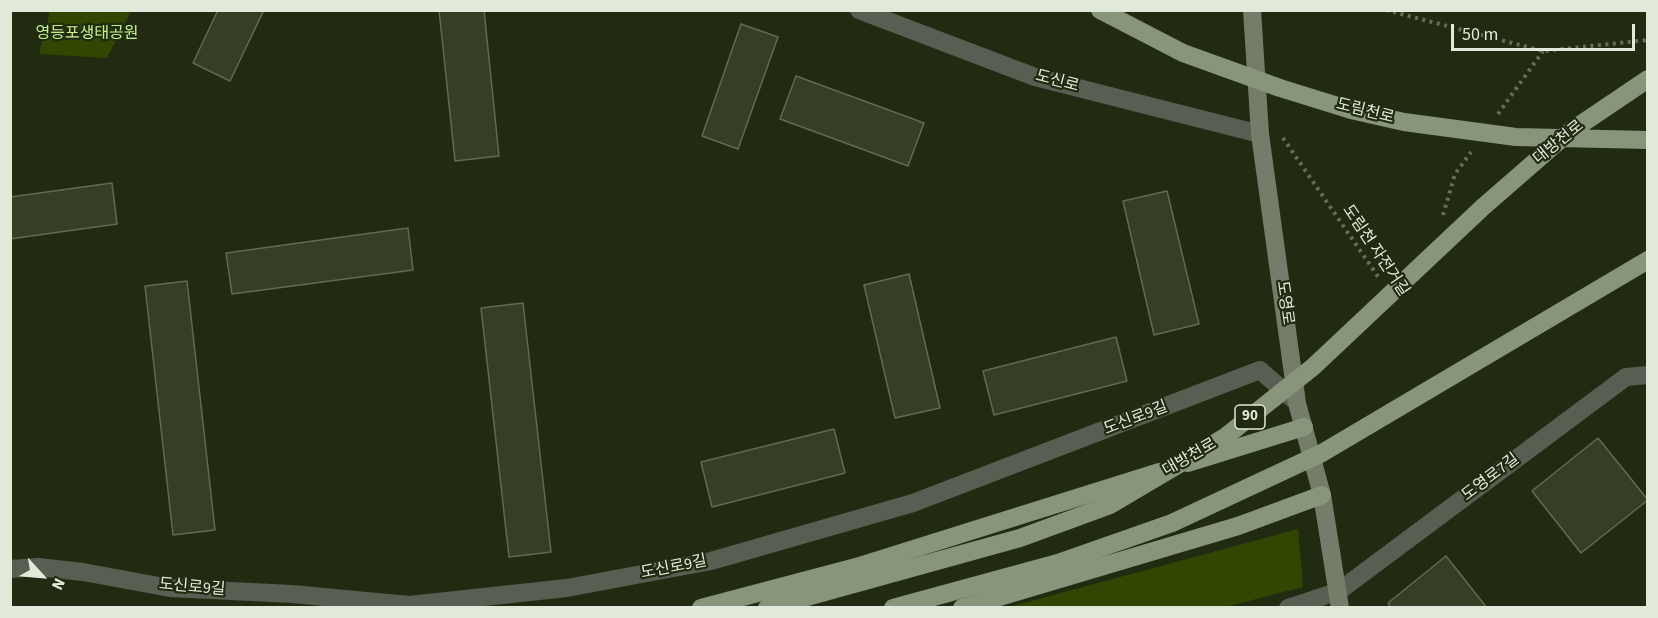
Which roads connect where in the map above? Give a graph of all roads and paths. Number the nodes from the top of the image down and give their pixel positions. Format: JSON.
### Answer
{"nodes":[{"id":1,"x":859,"y":10,"type":"edge"},
{"id":2,"x":1100,"y":10,"type":"edge"},
{"id":3,"x":1252,"y":10,"type":"edge"},
{"id":4,"x":1386,"y":10,"type":"edge"},
{"id":5,"x":1647,"y":40,"type":"edge"},
{"id":6,"x":1543,"y":51,"type":"junction"},
{"id":7,"x":1647,"y":79,"type":"edge"},
{"id":8,"x":1496,"y":118,"type":"dead end"},
{"id":9,"x":1269,"y":132,"type":"junction"},
{"id":10,"x":1647,"y":140,"type":"edge"},
{"id":11,"x":1475,"y":146,"type":"dead end"},
{"id":12,"x":1443,"y":217,"type":"dead end"},
{"id":13,"x":1647,"y":260,"type":"edge"},
{"id":14,"x":1383,"y":284,"type":"dead end"},
{"id":15,"x":1647,"y":375,"type":"edge"},
{"id":16,"x":1298,"y":403,"type":"junction"},
{"id":17,"x":1304,"y":427,"type":"junction"},
{"id":18,"x":1322,"y":495,"type":"junction"},
{"id":19,"x":10,"y":569,"type":"edge"},
{"id":20,"x":1340,"y":599,"type":"edge"},
{"id":21,"x":700,"y":608,"type":"edge"},
{"id":22,"x":767,"y":608,"type":"edge"},
{"id":23,"x":892,"y":608,"type":"edge"},
{"id":24,"x":962,"y":608,"type":"edge"},
{"id":25,"x":1288,"y":608,"type":"edge"}],
"edges":[{"from":1,"to":9,"type":"street","name":"도신로"},
{"from":2,"to":10,"type":"main road","name":"도림천로","bridge":true},
{"from":3,"to":9,"type":"street","name":"도영로"},
{"from":4,"to":6,"type":"path"},
{"from":5,"to":6,"type":"path"},
{"from":6,"to":8,"type":"path"},
{"from":7,"to":22,"type":"main road","name":"대방천로","number":"90","bridge":true},
{"from":9,"to":14,"type":"path","name":"도림천 자전거길"},
{"from":9,"to":16,"type":"street","name":"도영로"},
{"from":11,"to":12,"type":"path"},
{"from":13,"to":23,"type":"main road","bridge":true},
{"from":15,"to":20,"type":"street","name":"도영로7길"},
{"from":16,"to":17,"type":"street","name":"도영로"},
{"from":16,"to":19,"type":"street","name":"도신로9길"},
{"from":17,"to":18,"type":"street","name":"도영로"},
{"from":17,"to":21,"type":"main road"},
{"from":18,"to":20,"type":"street","name":"도영로"},
{"from":18,"to":24,"type":"main road"},
{"from":20,"to":25,"type":"street"}]}
